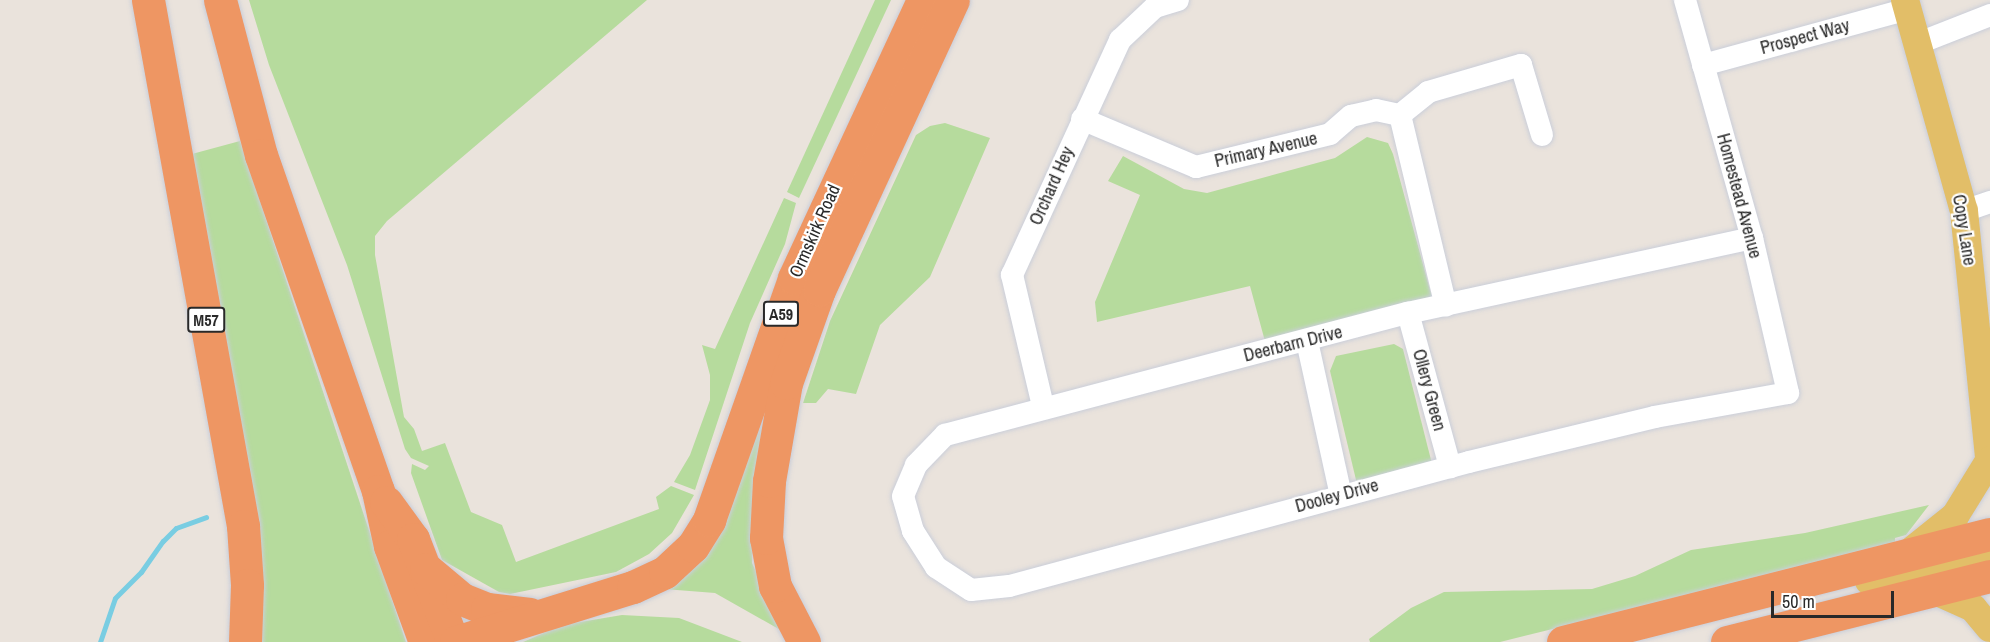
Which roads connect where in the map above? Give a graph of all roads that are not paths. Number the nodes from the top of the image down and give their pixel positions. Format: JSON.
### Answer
{"nodes":[{"id":1,"x":148,"y":0,"type":"edge"},
{"id":2,"x":220,"y":0,"type":"edge"},
{"id":3,"x":923,"y":0,"type":"edge"},
{"id":4,"x":953,"y":0,"type":"edge"},
{"id":5,"x":1178,"y":0,"type":"edge"},
{"id":6,"x":1685,"y":0,"type":"edge"},
{"id":7,"x":1907,"y":5,"type":"edge"},
{"id":8,"x":1990,"y":15,"type":"edge"},
{"id":9,"x":1919,"y":43,"type":"junction"},
{"id":10,"x":1703,"y":65,"type":"junction"},
{"id":11,"x":1400,"y":115,"type":"junction"},
{"id":12,"x":1082,"y":119,"type":"junction"},
{"id":13,"x":1542,"y":135,"type":"dead end"},
{"id":14,"x":1977,"y":207,"type":"edge"},
{"id":15,"x":1752,"y":238,"type":"junction"},
{"id":16,"x":1446,"y":306,"type":"junction"},
{"id":17,"x":1408,"y":313,"type":"junction"},
{"id":18,"x":1306,"y":341,"type":"junction"},
{"id":19,"x":1788,"y":393,"type":"joint"},
{"id":20,"x":1043,"y":406,"type":"junction"},
{"id":21,"x":1990,"y":459,"type":"edge"},
{"id":22,"x":1450,"y":467,"type":"junction"},
{"id":23,"x":378,"y":490,"type":"junction"},
{"id":24,"x":1341,"y":495,"type":"junction"},
{"id":25,"x":914,"y":531,"type":"joint"},
{"id":26,"x":1990,"y":534,"type":"edge"},
{"id":27,"x":1906,"y":555,"type":"junction"},
{"id":28,"x":1990,"y":562,"type":"edge"},
{"id":29,"x":423,"y":566,"type":"junction"},
{"id":30,"x":1990,"y":576,"type":"edge"},
{"id":31,"x":1799,"y":582,"type":"junction"},
{"id":32,"x":1933,"y":590,"type":"junction"},
{"id":33,"x":543,"y":614,"type":"junction"},
{"id":34,"x":1990,"y":628,"type":"edge"},
{"id":35,"x":245,"y":642,"type":"edge"},
{"id":36,"x":425,"y":642,"type":"edge"},
{"id":37,"x":454,"y":642,"type":"edge"},
{"id":38,"x":804,"y":642,"type":"edge"},
{"id":39,"x":1563,"y":642,"type":"edge"},
{"id":40,"x":1727,"y":642,"type":"edge"}],
"edges":[{"from":1,"to":35,"type":"highway","number":"M57"},
{"from":2,"to":23,"type":"highway"},
{"from":3,"to":33,"type":"highway","name":"Ormskirk Road","number":"A59"},
{"from":4,"to":38,"type":"highway","name":"Ormskirk Road","number":"A59"},
{"from":5,"to":12,"type":"street","name":"Orchard Hey"},
{"from":6,"to":10,"type":"street","name":"Homestead Avenue"},
{"from":7,"to":9,"type":"main road","name":"Copy Lane"},
{"from":7,"to":10,"type":"street","name":"Prospect Way"},
{"from":8,"to":9,"type":"street"},
{"from":9,"to":14,"type":"main road","name":"Copy Lane"},
{"from":10,"to":15,"type":"street","name":"Homestead Avenue"},
{"from":11,"to":12,"type":"street","name":"Primary Avenue"},
{"from":11,"to":13,"type":"street"},
{"from":11,"to":16,"type":"street"},
{"from":12,"to":20,"type":"street","name":"Orchard Hey"},
{"from":14,"to":21,"type":"main road","name":"Copy Lane"},
{"from":15,"to":16,"type":"street","name":"Deerbarn Drive"},
{"from":15,"to":19,"type":"street","name":"Homestead Avenue"},
{"from":16,"to":17,"type":"street","name":"Deerbarn Drive"},
{"from":17,"to":18,"type":"street","name":"Deerbarn Drive"},
{"from":17,"to":22,"type":"street","name":"Ollery Green"},
{"from":18,"to":20,"type":"street","name":"Deerbarn Drive"},
{"from":18,"to":24,"type":"street"},
{"from":19,"to":22,"type":"street","name":"Dooley Drive"},
{"from":20,"to":25,"type":"street","name":"Deerbarn Drive"},
{"from":21,"to":27,"type":"main road"},
{"from":22,"to":24,"type":"street","name":"Dooley Drive"},
{"from":23,"to":29,"type":"highway"},
{"from":23,"to":36,"type":"highway"},
{"from":24,"to":25,"type":"street","name":"Dooley Drive"},
{"from":26,"to":27,"type":"highway"},
{"from":27,"to":31,"type":"highway"},
{"from":28,"to":31,"type":"main road"},
{"from":29,"to":33,"type":"highway"},
{"from":29,"to":37,"type":"highway"},
{"from":30,"to":32,"type":"highway"},
{"from":31,"to":39,"type":"highway"},
{"from":32,"to":34,"type":"main road"},
{"from":32,"to":40,"type":"highway"},
{"from":33,"to":37,"type":"highway","number":"A59"}]}
